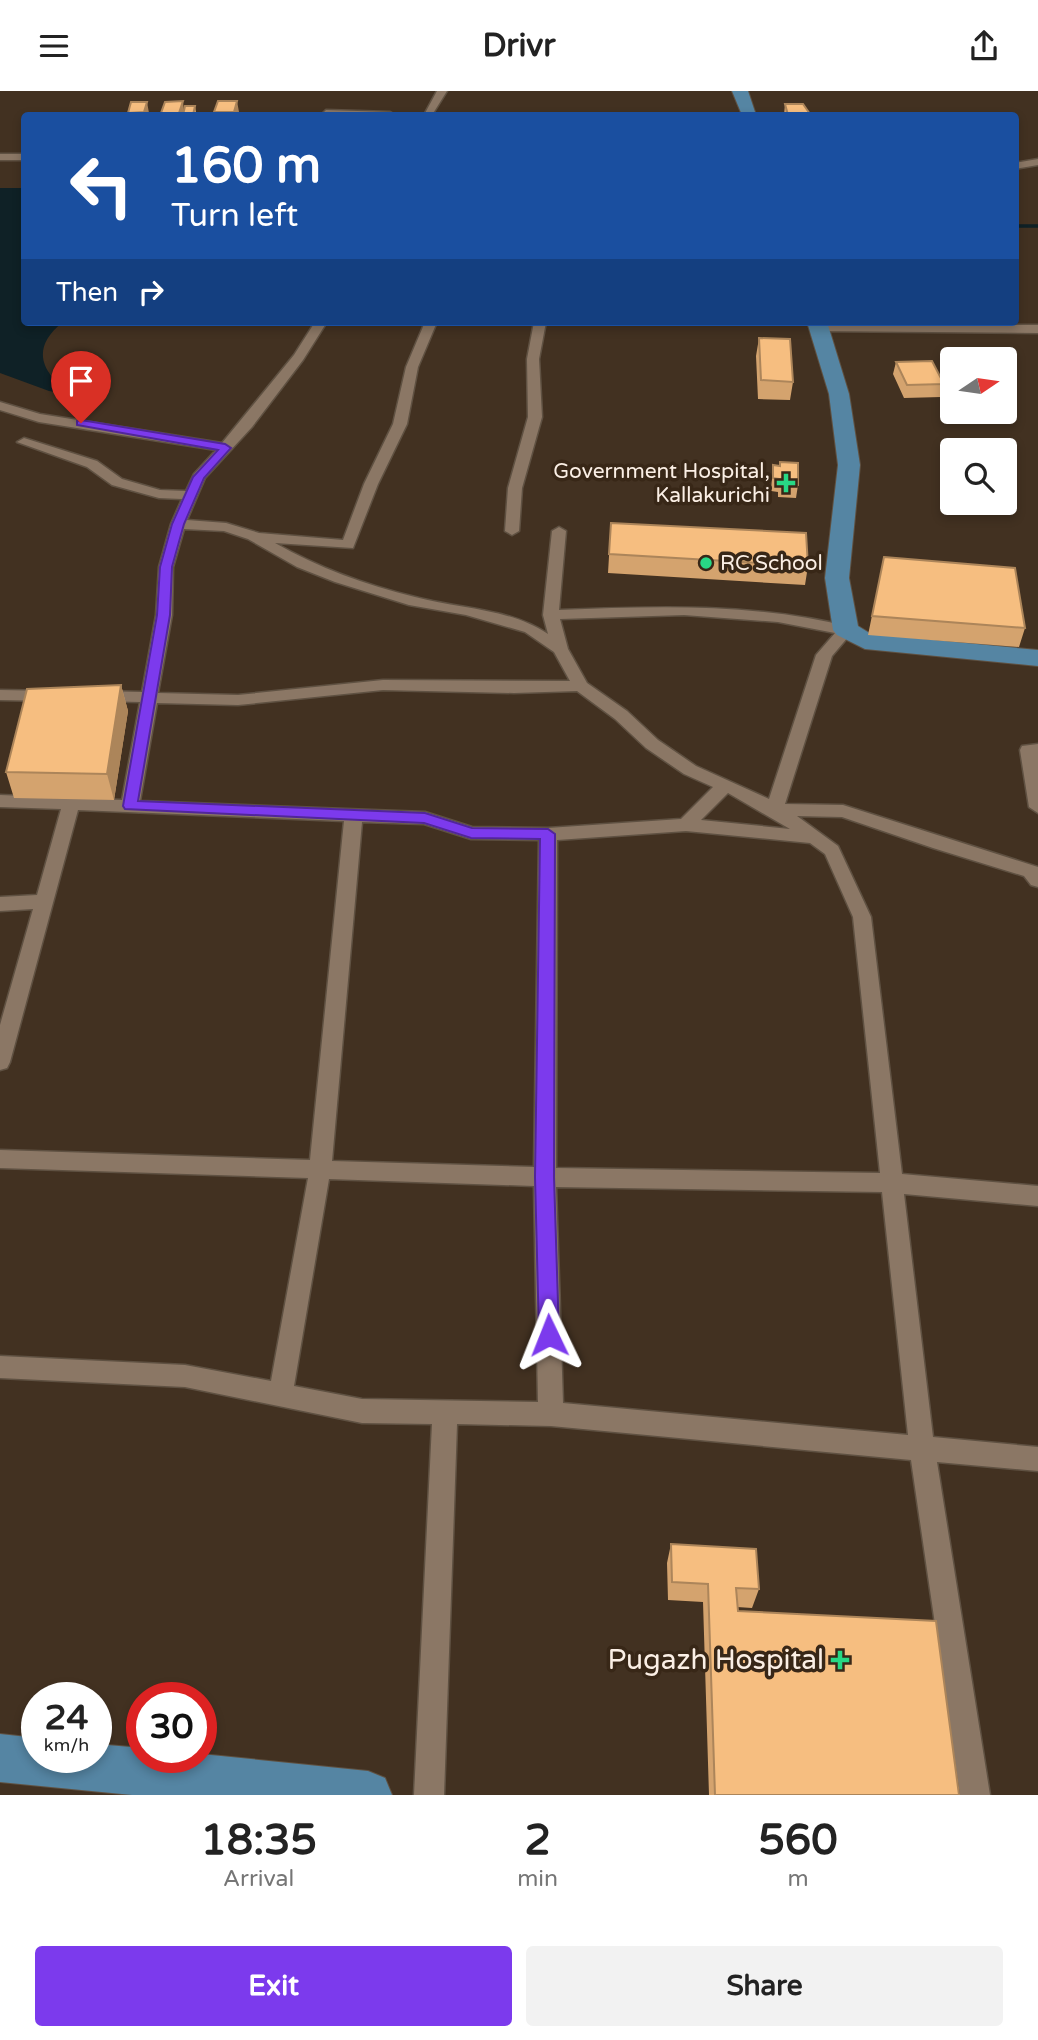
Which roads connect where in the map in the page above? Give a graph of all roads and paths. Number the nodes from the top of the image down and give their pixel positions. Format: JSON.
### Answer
{"nodes":[{"id":1,"x":442,"y":91,"type":"edge"},
{"id":2,"x":740,"y":91,"type":"edge"},
{"id":3,"x":430,"y":112,"type":"edge"},
{"id":4,"x":748,"y":112,"type":"edge"},
{"id":5,"x":0,"y":157,"type":"edge"},
{"id":6,"x":21,"y":157,"type":"edge"},
{"id":7,"x":1038,"y":162,"type":"edge"},
{"id":8,"x":1019,"y":165,"type":"edge"},
{"id":9,"x":318,"y":326,"type":"edge"},
{"id":10,"x":429,"y":326,"type":"edge"},
{"id":11,"x":539,"y":326,"type":"edge"},
{"id":12,"x":818,"y":326,"type":"edge"},
{"id":13,"x":873,"y":326,"type":"edge"},
{"id":14,"x":1038,"y":329,"type":"edge"},
{"id":15,"x":0,"y":406,"type":"edge"},
{"id":16,"x":24,"y":442,"type":"dead end"},
{"id":17,"x":225,"y":448,"type":"junction"},
{"id":18,"x":191,"y":495,"type":"junction"},
{"id":19,"x":178,"y":524,"type":"junction"},
{"id":20,"x":512,"y":531,"type":"dead end"},
{"id":21,"x":559,"y":531,"type":"dead end"},
{"id":22,"x":253,"y":536,"type":"junction"},
{"id":23,"x":551,"y":615,"type":"junction"},
{"id":24,"x":846,"y":630,"type":"junction"},
{"id":25,"x":561,"y":649,"type":"junction"},
{"id":26,"x":1038,"y":658,"type":"edge"},
{"id":27,"x":581,"y":686,"type":"junction"},
{"id":28,"x":0,"y":695,"type":"edge"},
{"id":29,"x":148,"y":696,"type":"junction"},
{"id":30,"x":1038,"y":750,"type":"edge"},
{"id":31,"x":725,"y":785,"type":"junction"},
{"id":32,"x":0,"y":801,"type":"edge"},
{"id":33,"x":71,"y":804,"type":"junction"},
{"id":34,"x":130,"y":806,"type":"junction"},
{"id":35,"x":1038,"y":807,"type":"edge"},
{"id":36,"x":774,"y":810,"type":"junction"},
{"id":37,"x":354,"y":814,"type":"junction"},
{"id":38,"x":686,"y":825,"type":"junction"},
{"id":39,"x":548,"y":834,"type":"junction"},
{"id":40,"x":814,"y":837,"type":"junction"},
{"id":41,"x":1036,"y":869,"type":"edge"},
{"id":42,"x":44,"y":901,"type":"junction"},
{"id":43,"x":0,"y":905,"type":"edge"},
{"id":44,"x":0,"y":1062,"type":"edge"},
{"id":45,"x":0,"y":1159,"type":"edge"},
{"id":46,"x":320,"y":1170,"type":"junction"},
{"id":47,"x":545,"y":1177,"type":"junction"},
{"id":48,"x":892,"y":1182,"type":"junction"},
{"id":49,"x":1038,"y":1196,"type":"edge"},
{"id":50,"x":0,"y":1367,"type":"edge"},
{"id":51,"x":281,"y":1393,"type":"junction"},
{"id":52,"x":445,"y":1412,"type":"junction"},
{"id":53,"x":551,"y":1414,"type":"junction"},
{"id":54,"x":922,"y":1450,"type":"junction"},
{"id":55,"x":1038,"y":1459,"type":"edge"},
{"id":56,"x":0,"y":1758,"type":"edge"},
{"id":57,"x":368,"y":1795,"type":"edge"},
{"id":58,"x":429,"y":1795,"type":"edge"},
{"id":59,"x":975,"y":1795,"type":"edge"}],
"edges":[{"from":1,"to":3,"type":"street"},
{"from":2,"to":4,"type":"main road"},
{"from":5,"to":6,"type":"street"},
{"from":7,"to":8,"type":"street"},
{"from":9,"to":17,"type":"street"},
{"from":10,"to":22,"type":"street"},
{"from":11,"to":20,"type":"street"},
{"from":12,"to":24,"type":"main road"},
{"from":13,"to":14,"type":"street"},
{"from":15,"to":17,"type":"street"},
{"from":16,"to":18,"type":"street"},
{"from":17,"to":18,"type":"street"},
{"from":18,"to":19,"type":"street"},
{"from":19,"to":22,"type":"street"},
{"from":19,"to":29,"type":"street"},
{"from":21,"to":23,"type":"street"},
{"from":22,"to":25,"type":"street"},
{"from":23,"to":24,"type":"street"},
{"from":23,"to":25,"type":"street"},
{"from":24,"to":26,"type":"main road"},
{"from":24,"to":36,"type":"street"},
{"from":25,"to":27,"type":"street"},
{"from":27,"to":29,"type":"street"},
{"from":27,"to":31,"type":"street"},
{"from":28,"to":29,"type":"street"},
{"from":29,"to":34,"type":"street"},
{"from":30,"to":35,"type":"street"},
{"from":31,"to":36,"type":"street"},
{"from":31,"to":38,"type":"street"},
{"from":32,"to":33,"type":"street"},
{"from":33,"to":34,"type":"street"},
{"from":33,"to":42,"type":"street"},
{"from":34,"to":37,"type":"street"},
{"from":36,"to":40,"type":"street"},
{"from":36,"to":41,"type":"street"},
{"from":37,"to":39,"type":"street"},
{"from":37,"to":46,"type":"street"},
{"from":38,"to":39,"type":"street"},
{"from":38,"to":40,"type":"street"},
{"from":39,"to":47,"type":"street"},
{"from":40,"to":48,"type":"street"},
{"from":42,"to":43,"type":"street"},
{"from":42,"to":44,"type":"street"},
{"from":45,"to":46,"type":"street"},
{"from":46,"to":47,"type":"street"},
{"from":46,"to":51,"type":"street"},
{"from":47,"to":48,"type":"street"},
{"from":47,"to":53,"type":"street"},
{"from":48,"to":49,"type":"street"},
{"from":48,"to":54,"type":"street"},
{"from":50,"to":51,"type":"street"},
{"from":51,"to":52,"type":"street"},
{"from":52,"to":53,"type":"street"},
{"from":52,"to":58,"type":"street"},
{"from":53,"to":54,"type":"street"},
{"from":54,"to":55,"type":"street"},
{"from":54,"to":59,"type":"street"},
{"from":56,"to":57,"type":"main road"}]}
